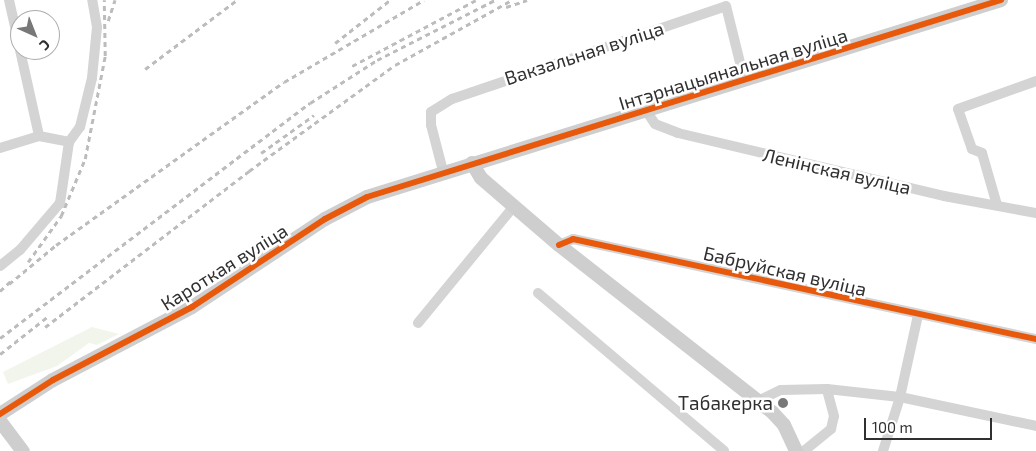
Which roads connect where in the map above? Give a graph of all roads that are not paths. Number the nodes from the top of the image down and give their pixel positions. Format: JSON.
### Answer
{"nodes":[{"id":1,"x":92,"y":0,"type":"edge"},
{"id":2,"x":1001,"y":0,"type":"edge"},
{"id":3,"x":22,"y":60,"type":"edge"},
{"id":4,"x":744,"y":79,"type":"junction"},
{"id":5,"x":1036,"y":81,"type":"edge"},
{"id":6,"x":647,"y":112,"type":"junction"},
{"id":7,"x":39,"y":136,"type":"junction"},
{"id":8,"x":69,"y":142,"type":"junction"},
{"id":9,"x":0,"y":148,"type":"edge"},
{"id":10,"x":472,"y":164,"type":"junction"},
{"id":11,"x":443,"y":171,"type":"junction"},
{"id":12,"x":998,"y":205,"type":"junction"},
{"id":13,"x":514,"y":206,"type":"junction"},
{"id":14,"x":1036,"y":213,"type":"edge"},
{"id":15,"x":559,"y":245,"type":"junction"},
{"id":16,"x":0,"y":266,"type":"edge"},
{"id":17,"x":538,"y":292,"type":"dead end"},
{"id":18,"x":918,"y":316,"type":"junction"},
{"id":19,"x":418,"y":323,"type":"dead end"},
{"id":20,"x":1036,"y":339,"type":"edge"},
{"id":21,"x":827,"y":390,"type":"junction"},
{"id":22,"x":900,"y":398,"type":"junction"},
{"id":23,"x":758,"y":401,"type":"junction"},
{"id":24,"x":0,"y":414,"type":"edge"},
{"id":25,"x":0,"y":421,"type":"edge"},
{"id":26,"x":1036,"y":426,"type":"edge"},
{"id":27,"x":23,"y":451,"type":"edge"},
{"id":28,"x":724,"y":451,"type":"edge"},
{"id":29,"x":796,"y":451,"type":"edge"},
{"id":30,"x":804,"y":451,"type":"edge"},
{"id":31,"x":882,"y":451,"type":"edge"}],
"edges":[{"from":1,"to":8,"type":"street"},
{"from":2,"to":4,"type":"street","name":"Інтэрнацыянальная вуліца"},
{"from":3,"to":7,"type":"street"},
{"from":4,"to":6,"type":"street","name":"Інтэрнацыянальная вуліца"},
{"from":4,"to":11,"type":"street","name":"Вакзальная вуліца"},
{"from":5,"to":12,"type":"street"},
{"from":6,"to":10,"type":"street","name":"Інтэрнацыянальная вуліца"},
{"from":6,"to":12,"type":"street","name":"Ленінская вуліца"},
{"from":7,"to":8,"type":"street"},
{"from":7,"to":9,"type":"street"},
{"from":8,"to":16,"type":"street"},
{"from":10,"to":11,"type":"street","name":"Кароткая вуліца"},
{"from":10,"to":13,"type":"street"},
{"from":11,"to":24,"type":"street","name":"Кароткая вуліца"},
{"from":12,"to":14,"type":"street","name":"Ленінская вуліца"},
{"from":13,"to":15,"type":"street"},
{"from":13,"to":19,"type":"street"},
{"from":15,"to":18,"type":"street","name":"Бабруйская вуліца"},
{"from":15,"to":23,"type":"street"},
{"from":17,"to":28,"type":"street"},
{"from":18,"to":20,"type":"street","name":"Бабруйская вуліца"},
{"from":18,"to":22,"type":"street"},
{"from":21,"to":22,"type":"street"},
{"from":21,"to":23,"type":"street"},
{"from":21,"to":30,"type":"street"},
{"from":22,"to":26,"type":"street"},
{"from":22,"to":31,"type":"street"},
{"from":23,"to":29,"type":"street"},
{"from":25,"to":27,"type":"street"}]}
